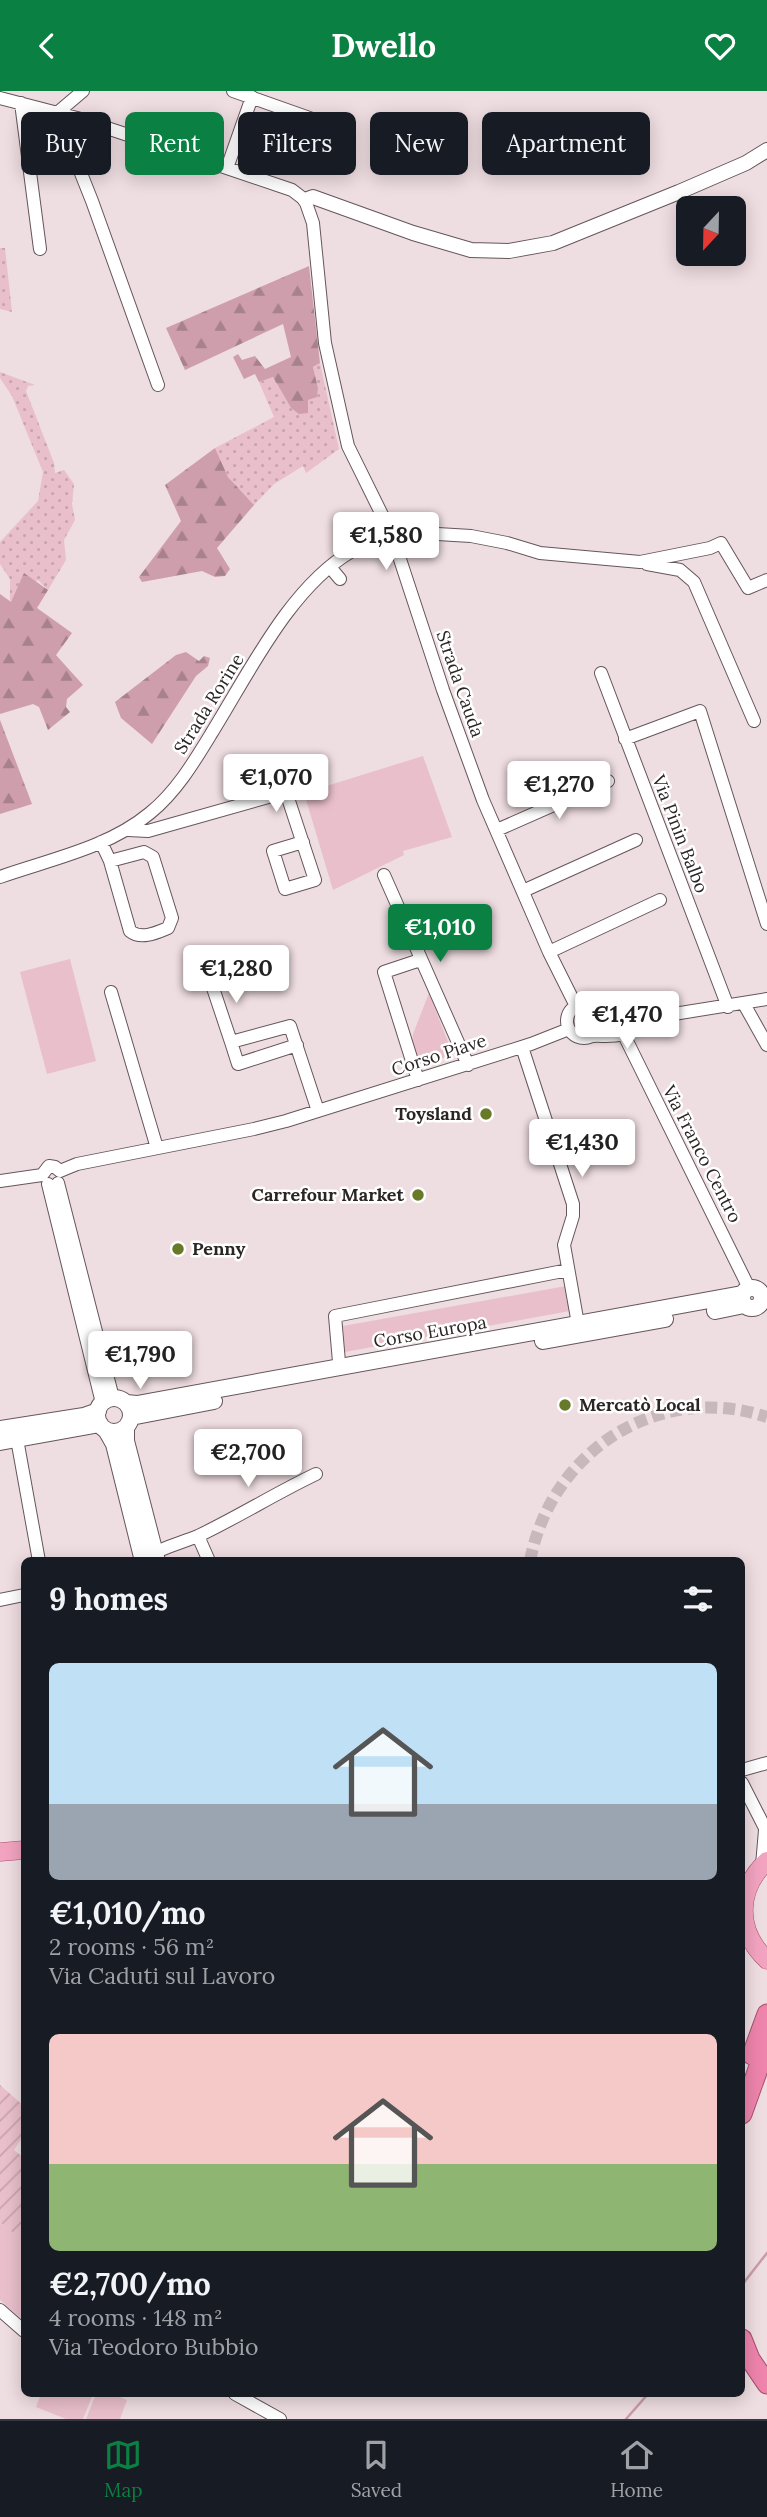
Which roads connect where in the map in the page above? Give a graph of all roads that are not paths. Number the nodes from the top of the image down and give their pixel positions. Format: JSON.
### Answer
{"nodes":[{"id":1,"x":83,"y":91,"type":"edge"},
{"id":2,"x":233,"y":91,"type":"edge"},
{"id":3,"x":252,"y":97,"type":"junction"},
{"id":4,"x":0,"y":98,"type":"edge"},
{"id":5,"x":21,"y":103,"type":"junction"},
{"id":6,"x":53,"y":112,"type":"edge"},
{"id":7,"x":58,"y":112,"type":"edge"},
{"id":8,"x":294,"y":112,"type":"edge"},
{"id":9,"x":111,"y":130,"type":"edge"},
{"id":10,"x":767,"y":150,"type":"edge"},
{"id":11,"x":227,"y":168,"type":"junction"},
{"id":12,"x":82,"y":175,"type":"edge"},
{"id":13,"x":305,"y":200,"type":"junction"},
{"id":14,"x":40,"y":249,"type":"dead end"},
{"id":15,"x":158,"y":385,"type":"dead end"},
{"id":16,"x":389,"y":529,"type":"junction"},
{"id":17,"x":640,"y":562,"type":"junction"},
{"id":18,"x":330,"y":567,"type":"junction"},
{"id":19,"x":340,"y":579,"type":"dead end"},
{"id":20,"x":767,"y":580,"type":"edge"},
{"id":21,"x":601,"y":673,"type":"dead end"},
{"id":22,"x":754,"y":721,"type":"dead end"},
{"id":23,"x":625,"y":739,"type":"junction"},
{"id":24,"x":608,"y":781,"type":"dead end"},
{"id":25,"x":128,"y":830,"type":"junction"},
{"id":26,"x":497,"y":830,"type":"junction"},
{"id":27,"x":636,"y":840,"type":"dead end"},
{"id":28,"x":101,"y":842,"type":"junction"},
{"id":29,"x":303,"y":842,"type":"dead end"},
{"id":30,"x":110,"y":861,"type":"junction"},
{"id":31,"x":384,"y":876,"type":"dead end"},
{"id":32,"x":0,"y":877,"type":"edge"},
{"id":33,"x":523,"y":891,"type":"junction"},
{"id":34,"x":660,"y":900,"type":"dead end"},
{"id":35,"x":767,"y":924,"type":"edge"},
{"id":36,"x":549,"y":952,"type":"junction"},
{"id":37,"x":420,"y":960,"type":"junction"},
{"id":38,"x":210,"y":979,"type":"dead end"},
{"id":39,"x":111,"y":992,"type":"dead end"},
{"id":40,"x":767,"y":999,"type":"edge"},
{"id":41,"x":744,"y":1004,"type":"junction"},
{"id":42,"x":576,"y":1006,"type":"junction"},
{"id":43,"x":728,"y":1007,"type":"junction"},
{"id":44,"x":599,"y":1013,"type":"junction"},
{"id":45,"x":632,"y":1023,"type":"junction"},
{"id":46,"x":569,"y":1029,"type":"junction"},
{"id":47,"x":624,"y":1035,"type":"junction"},
{"id":48,"x":592,"y":1036,"type":"junction"},
{"id":49,"x":231,"y":1042,"type":"junction"},
{"id":50,"x":297,"y":1045,"type":"junction"},
{"id":51,"x":767,"y":1045,"type":"edge"},
{"id":52,"x":522,"y":1047,"type":"junction"},
{"id":53,"x":468,"y":1065,"type":"junction"},
{"id":54,"x":418,"y":1080,"type":"junction"},
{"id":55,"x":318,"y":1111,"type":"junction"},
{"id":56,"x":157,"y":1148,"type":"junction"},
{"id":57,"x":52,"y":1178,"type":"junction"},
{"id":58,"x":0,"y":1181,"type":"edge"},
{"id":59,"x":568,"y":1270,"type":"junction"},
{"id":60,"x":756,"y":1296,"type":"edge"},
{"id":61,"x":578,"y":1324,"type":"junction"},
{"id":62,"x":339,"y":1362,"type":"dead end"},
{"id":63,"x":113,"y":1414,"type":"junction"},
{"id":64,"x":0,"y":1429,"type":"edge"},
{"id":65,"x":17,"y":1439,"type":"junction"},
{"id":66,"x":0,"y":1442,"type":"edge"},
{"id":67,"x":316,"y":1474,"type":"dead end"},
{"id":68,"x":198,"y":1536,"type":"junction"},
{"id":69,"x":37,"y":1557,"type":"edge"},
{"id":70,"x":146,"y":1557,"type":"edge"},
{"id":71,"x":151,"y":1557,"type":"edge"},
{"id":72,"x":207,"y":1557,"type":"edge"},
{"id":73,"x":21,"y":1596,"type":"edge"},
{"id":74,"x":0,"y":1599,"type":"edge"},
{"id":75,"x":767,"y":1763,"type":"edge"},
{"id":76,"x":745,"y":1769,"type":"edge"},
{"id":77,"x":745,"y":1789,"type":"edge"},
{"id":78,"x":766,"y":1831,"type":"edge"},
{"id":79,"x":21,"y":1852,"type":"edge"},
{"id":80,"x":0,"y":1853,"type":"edge"},
{"id":81,"x":757,"y":1867,"type":"edge"},
{"id":82,"x":745,"y":1892,"type":"edge"},
{"id":83,"x":745,"y":1923,"type":"edge"},
{"id":84,"x":767,"y":1960,"type":"edge"},
{"id":85,"x":767,"y":2014,"type":"edge"},
{"id":86,"x":767,"y":2044,"type":"edge"},
{"id":87,"x":745,"y":2075,"type":"edge"},
{"id":88,"x":745,"y":2106,"type":"edge"},
{"id":89,"x":0,"y":2310,"type":"edge"},
{"id":90,"x":21,"y":2328,"type":"edge"},
{"id":91,"x":745,"y":2346,"type":"edge"},
{"id":92,"x":745,"y":2366,"type":"edge"},
{"id":93,"x":767,"y":2383,"type":"edge"},
{"id":94,"x":240,"y":2397,"type":"edge"},
{"id":95,"x":767,"y":2400,"type":"edge"},
{"id":96,"x":280,"y":2419,"type":"edge"}],
"edges":[{"from":1,"to":7,"type":"street"},
{"from":2,"to":3,"type":"street"},
{"from":3,"to":8,"type":"street"},
{"from":3,"to":11,"type":"street"},
{"from":4,"to":5,"type":"street"},
{"from":5,"to":6,"type":"street"},
{"from":5,"to":14,"type":"street"},
{"from":9,"to":11,"type":"street"},
{"from":10,"to":13,"type":"street"},
{"from":11,"to":13,"type":"street"},
{"from":12,"to":15,"type":"street"},
{"from":13,"to":16,"type":"street","name":"Strada Cauda"},
{"from":16,"to":17,"type":"street"},
{"from":16,"to":18,"type":"street","name":"Strada Rorine"},
{"from":16,"to":26,"type":"street","name":"Strada Cauda"},
{"from":17,"to":20,"type":"street"},
{"from":17,"to":22,"type":"street"},
{"from":18,"to":19,"type":"street"},
{"from":18,"to":25,"type":"street","name":"Strada Rorine"},
{"from":21,"to":23,"type":"street","name":"Via Pinin Balbo"},
{"from":23,"to":35,"type":"street"},
{"from":23,"to":43,"type":"street","name":"Via Pinin Balbo"},
{"from":24,"to":26,"type":"street"},
{"from":25,"to":28,"type":"street","name":"Strada Rorine"},
{"from":25,"to":29,"type":"street"},
{"from":26,"to":33,"type":"street","name":"Strada Cauda"},
{"from":27,"to":33,"type":"street"},
{"from":28,"to":30,"type":"street"},
{"from":28,"to":32,"type":"street","name":"Strada Rorine"},
{"from":30,"to":30,"type":"street"},
{"from":31,"to":37,"type":"street"},
{"from":33,"to":36,"type":"street","name":"Strada Cauda"},
{"from":34,"to":36,"type":"street"},
{"from":36,"to":42,"type":"street","name":"Strada Cauda"},
{"from":37,"to":53,"type":"street"},
{"from":37,"to":54,"type":"street"},
{"from":38,"to":49,"type":"street"},
{"from":39,"to":56,"type":"street"},
{"from":40,"to":41,"type":"street"},
{"from":41,"to":43,"type":"street"},
{"from":41,"to":51,"type":"street"},
{"from":42,"to":44,"type":"street"},
{"from":42,"to":46,"type":"street"},
{"from":43,"to":45,"type":"street"},
{"from":44,"to":45,"type":"street"},
{"from":44,"to":48,"type":"street"},
{"from":45,"to":47,"type":"street"},
{"from":46,"to":48,"type":"street"},
{"from":46,"to":52,"type":"street","name":"Corso Piave"},
{"from":47,"to":48,"type":"street"},
{"from":47,"to":60,"type":"street","name":"Via Franco Centro"},
{"from":49,"to":50,"type":"street"},
{"from":49,"to":50,"type":"street"},
{"from":50,"to":55,"type":"street"},
{"from":52,"to":53,"type":"street","name":"Corso Piave"},
{"from":52,"to":59,"type":"street"},
{"from":53,"to":54,"type":"street","name":"Corso Piave"},
{"from":54,"to":55,"type":"street","name":"Corso Piave"},
{"from":55,"to":56,"type":"street","name":"Corso Piave"},
{"from":56,"to":57,"type":"street","name":"Corso Piave"},
{"from":57,"to":58,"type":"street","name":"Corso Piave"},
{"from":57,"to":63,"type":"street"},
{"from":59,"to":61,"type":"street"},
{"from":59,"to":62,"type":"street","name":"Corso Europa"},
{"from":60,"to":61,"type":"main road","name":"Corso Europa"},
{"from":60,"to":63,"type":"main road","name":"Corso Europa"},
{"from":61,"to":63,"type":"main road","name":"Corso Europa"},
{"from":63,"to":64,"type":"main road","name":"Corso Europa"},
{"from":63,"to":65,"type":"main road","name":"Corso Europa"},
{"from":63,"to":70,"type":"main road"},
{"from":65,"to":66,"type":"main road","name":"Corso Europa"},
{"from":65,"to":69,"type":"street"},
{"from":67,"to":68,"type":"street"},
{"from":68,"to":71,"type":"street"},
{"from":68,"to":72,"type":"street"},
{"from":73,"to":74,"type":"street"},
{"from":75,"to":76,"type":"street"},
{"from":77,"to":78,"type":"street"},
{"from":78,"to":81,"type":"street"},
{"from":79,"to":80,"type":"main road"},
{"from":81,"to":82,"type":"main road"},
{"from":83,"to":84,"type":"main road"},
{"from":85,"to":87,"type":"highway"},
{"from":86,"to":88,"type":"highway"},
{"from":89,"to":90,"type":"street"},
{"from":91,"to":93,"type":"highway"},
{"from":92,"to":95,"type":"highway"},
{"from":94,"to":96,"type":"street"}]}
